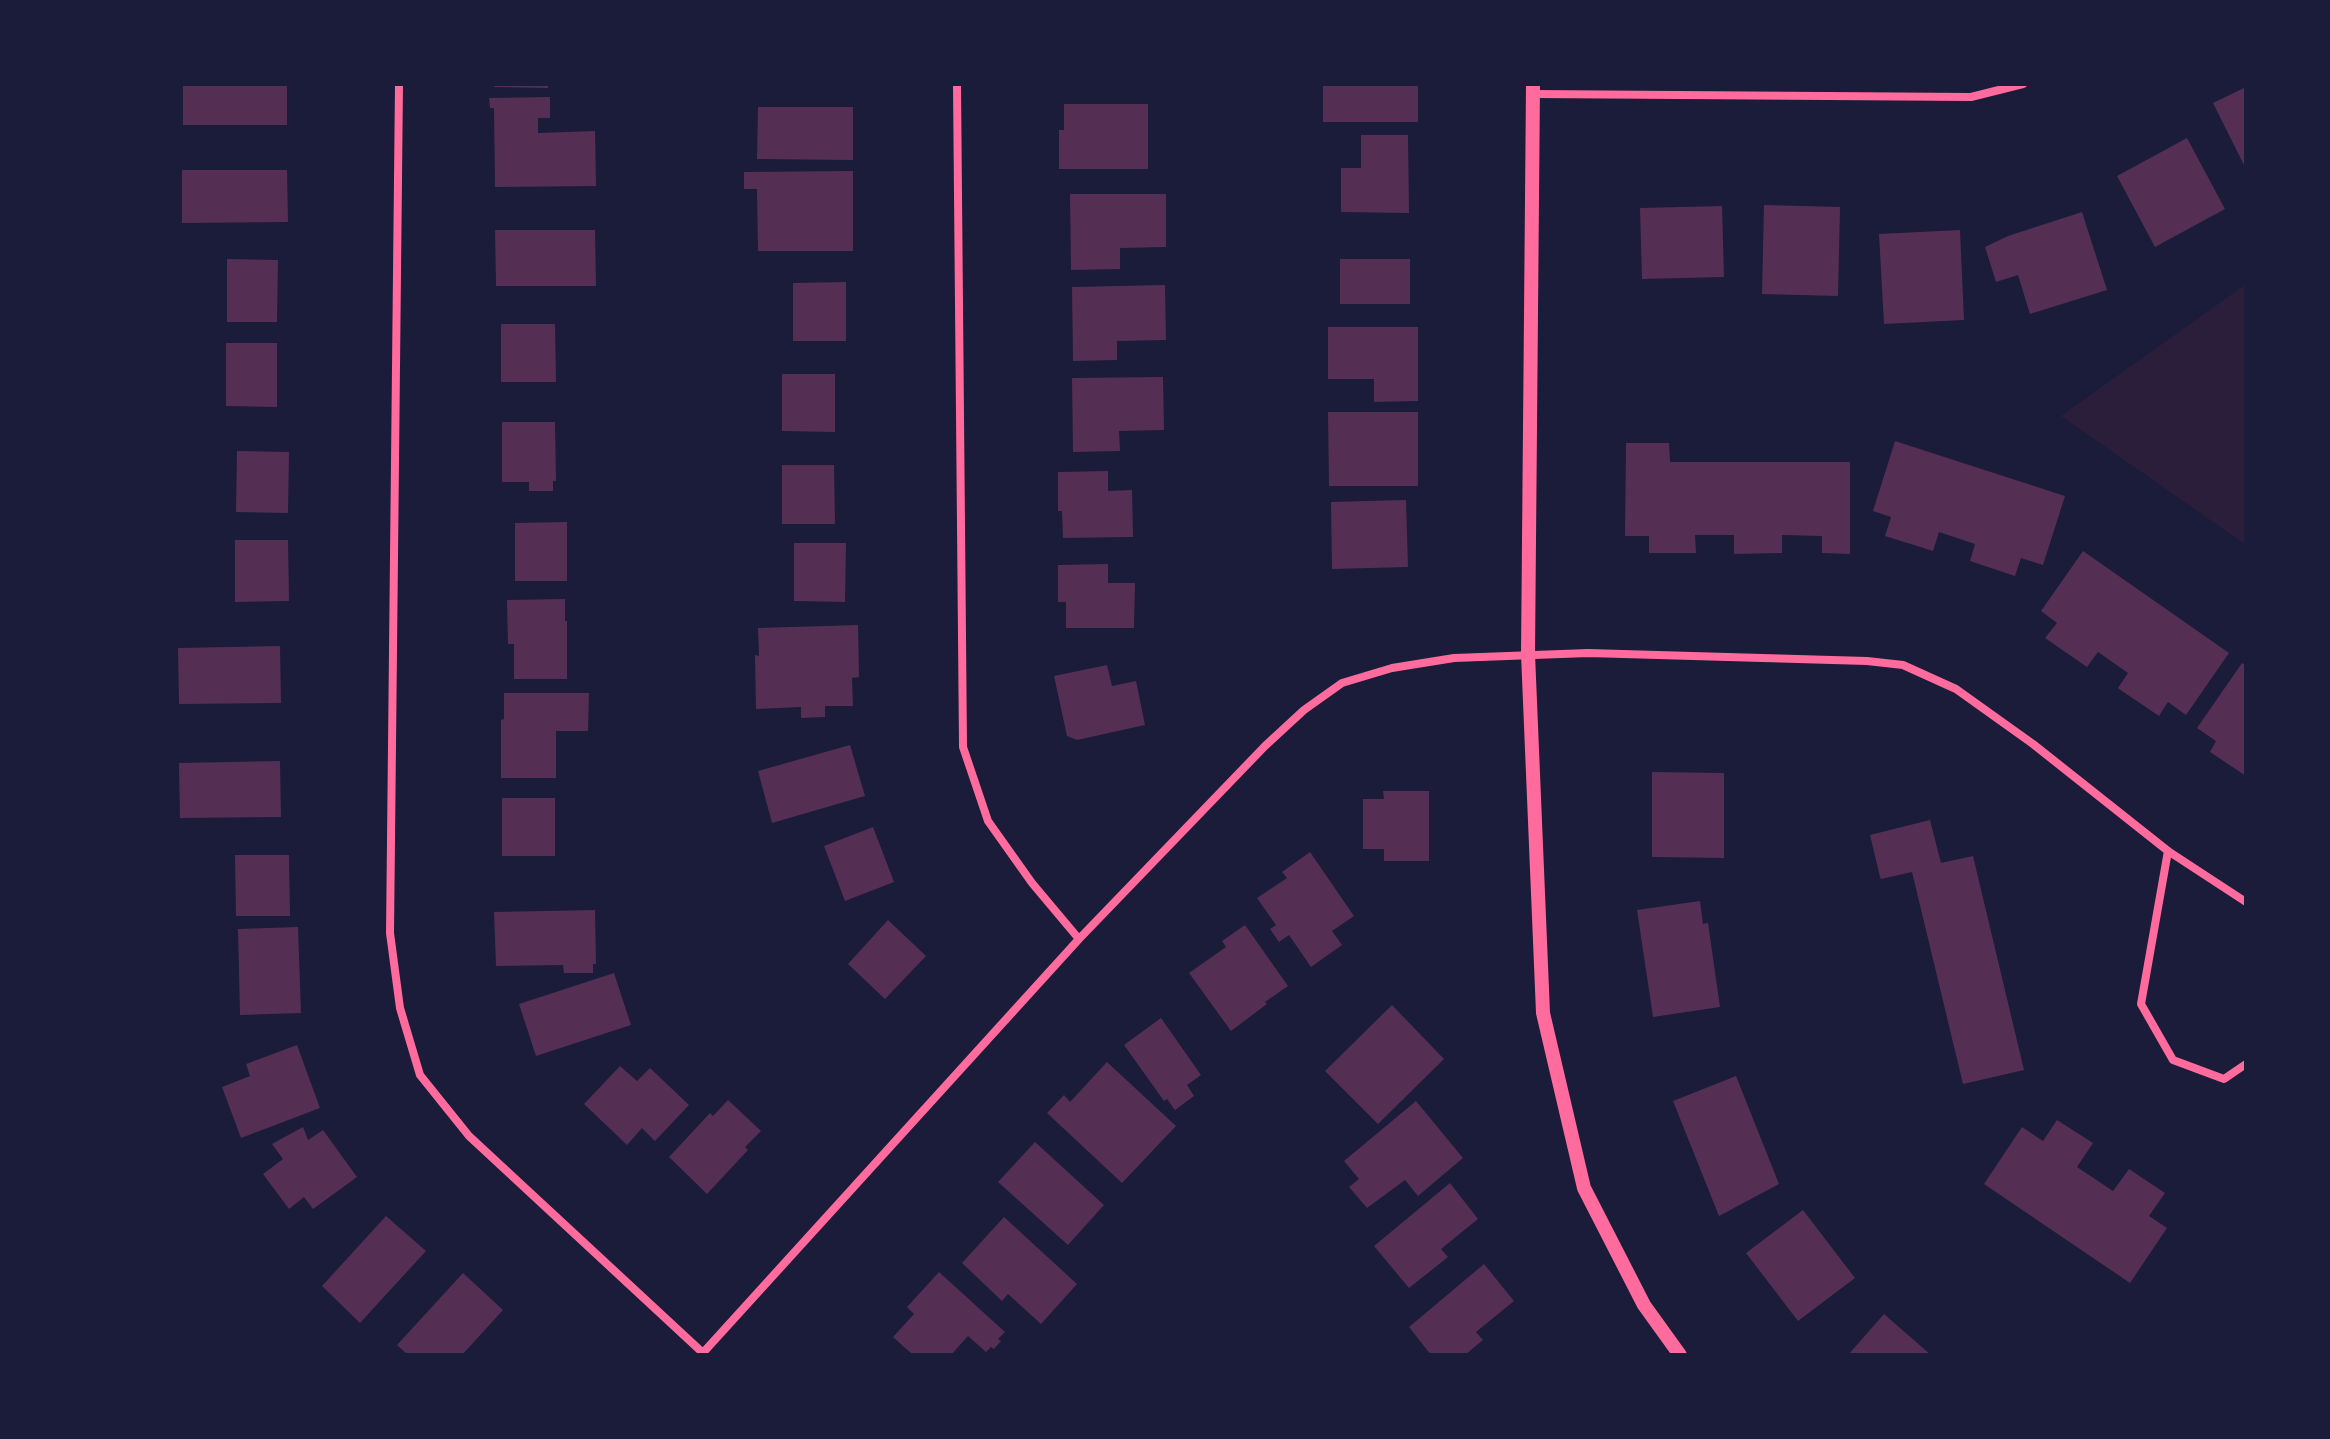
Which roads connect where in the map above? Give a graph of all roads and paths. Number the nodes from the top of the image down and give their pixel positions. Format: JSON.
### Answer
{"nodes":[{"id":1,"x":399,"y":84,"type":"edge"},
{"id":2,"x":957,"y":84,"type":"edge"},
{"id":3,"x":2023,"y":84,"type":"edge"},
{"id":4,"x":1533,"y":89,"type":"edge"},
{"id":5,"x":1528,"y":654,"type":"junction"},
{"id":6,"x":2168,"y":851,"type":"junction"},
{"id":7,"x":2246,"y":902,"type":"edge"},
{"id":8,"x":1079,"y":939,"type":"junction"},
{"id":9,"x":2246,"y":1064,"type":"edge"},
{"id":10,"x":702,"y":1354,"type":"edge"},
{"id":11,"x":1680,"y":1355,"type":"edge"}],
"edges":[{"from":1,"to":10,"type":"street"},
{"from":2,"to":8,"type":"street"},
{"from":3,"to":4,"type":"street"},
{"from":4,"to":5,"type":"street"},
{"from":5,"to":6,"type":"street"},
{"from":5,"to":8,"type":"street"},
{"from":5,"to":11,"type":"street"},
{"from":6,"to":7,"type":"street"},
{"from":6,"to":9,"type":"street"},
{"from":8,"to":10,"type":"street"}]}
